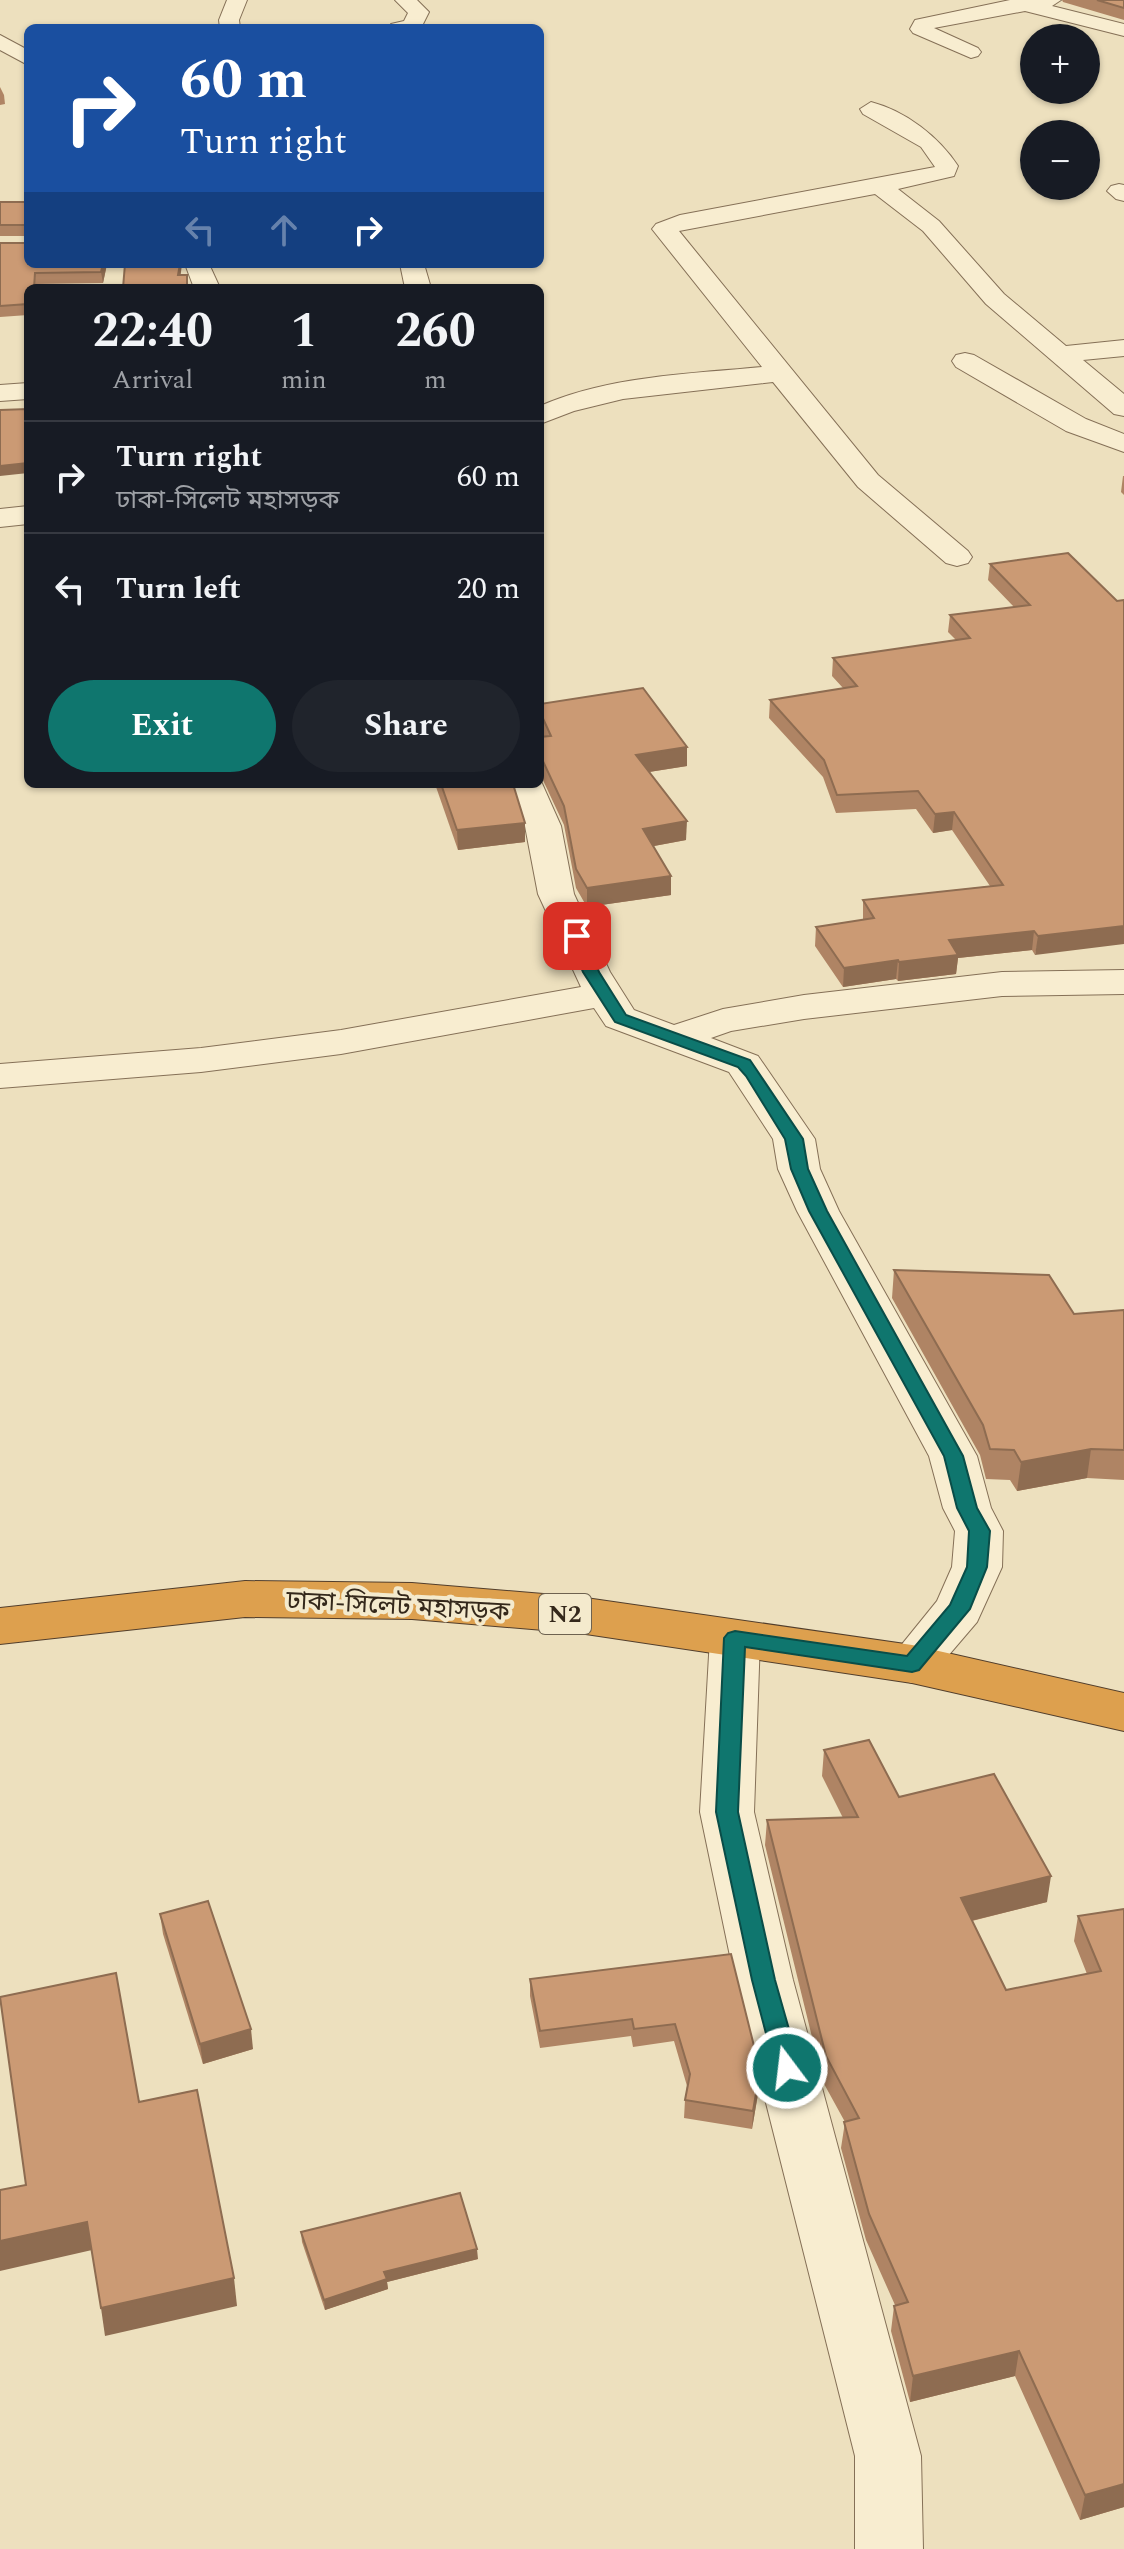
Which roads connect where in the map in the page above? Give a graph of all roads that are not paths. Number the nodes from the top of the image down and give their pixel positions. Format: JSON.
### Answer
{"nodes":[{"id":1,"x":237,"y":0,"type":"edge"},
{"id":2,"x":405,"y":0,"type":"edge"},
{"id":3,"x":1051,"y":0,"type":"edge"},
{"id":4,"x":1015,"y":2,"type":"edge"},
{"id":5,"x":230,"y":24,"type":"edge"},
{"id":6,"x":413,"y":24,"type":"edge"},
{"id":7,"x":1124,"y":30,"type":"edge"},
{"id":8,"x":0,"y":41,"type":"edge"},
{"id":9,"x":971,"y":52,"type":"dead end"},
{"id":10,"x":24,"y":56,"type":"edge"},
{"id":11,"x":0,"y":65,"type":"edge"},
{"id":12,"x":24,"y":67,"type":"edge"},
{"id":13,"x":871,"y":109,"type":"dead end"},
{"id":14,"x":880,"y":186,"type":"junction"},
{"id":15,"x":1124,"y":348,"type":"edge"},
{"id":16,"x":1063,"y":354,"type":"junction"},
{"id":17,"x":965,"y":361,"type":"dead end"},
{"id":18,"x":779,"y":373,"type":"junction"},
{"id":19,"x":24,"y":391,"type":"edge"},
{"id":20,"x":0,"y":393,"type":"edge"},
{"id":21,"x":1124,"y":408,"type":"edge"},
{"id":22,"x":544,"y":414,"type":"edge"},
{"id":23,"x":1124,"y":444,"type":"edge"},
{"id":24,"x":24,"y":515,"type":"edge"},
{"id":25,"x":0,"y":518,"type":"edge"},
{"id":26,"x":957,"y":557,"type":"dead end"},
{"id":27,"x":528,"y":788,"type":"edge"},
{"id":28,"x":1124,"y":982,"type":"edge"},
{"id":29,"x":605,"y":994,"type":"junction"},
{"id":30,"x":674,"y":1038,"type":"junction"},
{"id":31,"x":0,"y":1076,"type":"edge"},
{"id":32,"x":0,"y":1626,"type":"edge"},
{"id":33,"x":735,"y":1638,"type":"junction"},
{"id":34,"x":912,"y":1664,"type":"junction"},
{"id":35,"x":1124,"y":1712,"type":"edge"},
{"id":36,"x":889,"y":2549,"type":"edge"}],
"edges":[{"from":1,"to":5,"type":"street"},
{"from":2,"to":6,"type":"street"},
{"from":3,"to":4,"type":"street"},
{"from":4,"to":7,"type":"street"},
{"from":4,"to":9,"type":"street"},
{"from":8,"to":10,"type":"street"},
{"from":11,"to":12,"type":"street"},
{"from":13,"to":14,"type":"street"},
{"from":14,"to":16,"type":"street"},
{"from":14,"to":18,"type":"street"},
{"from":15,"to":16,"type":"street"},
{"from":16,"to":21,"type":"street"},
{"from":17,"to":23,"type":"street"},
{"from":18,"to":22,"type":"street"},
{"from":18,"to":26,"type":"street"},
{"from":19,"to":20,"type":"street"},
{"from":24,"to":25,"type":"street"},
{"from":27,"to":29,"type":"street"},
{"from":28,"to":30,"type":"street"},
{"from":29,"to":30,"type":"street"},
{"from":29,"to":31,"type":"street"},
{"from":30,"to":34,"type":"street"},
{"from":32,"to":33,"type":"highway","name":"ঢাকা-সিলেট মহাসড়ক","number":"N2"},
{"from":33,"to":34,"type":"highway","name":"ঢাকা-সিলেট মহাসড়ক","number":"N2"},
{"from":33,"to":36,"type":"street"},
{"from":34,"to":35,"type":"highway","name":"ঢাকা-সিলেট মহাসড়ক","number":"N2"}]}
